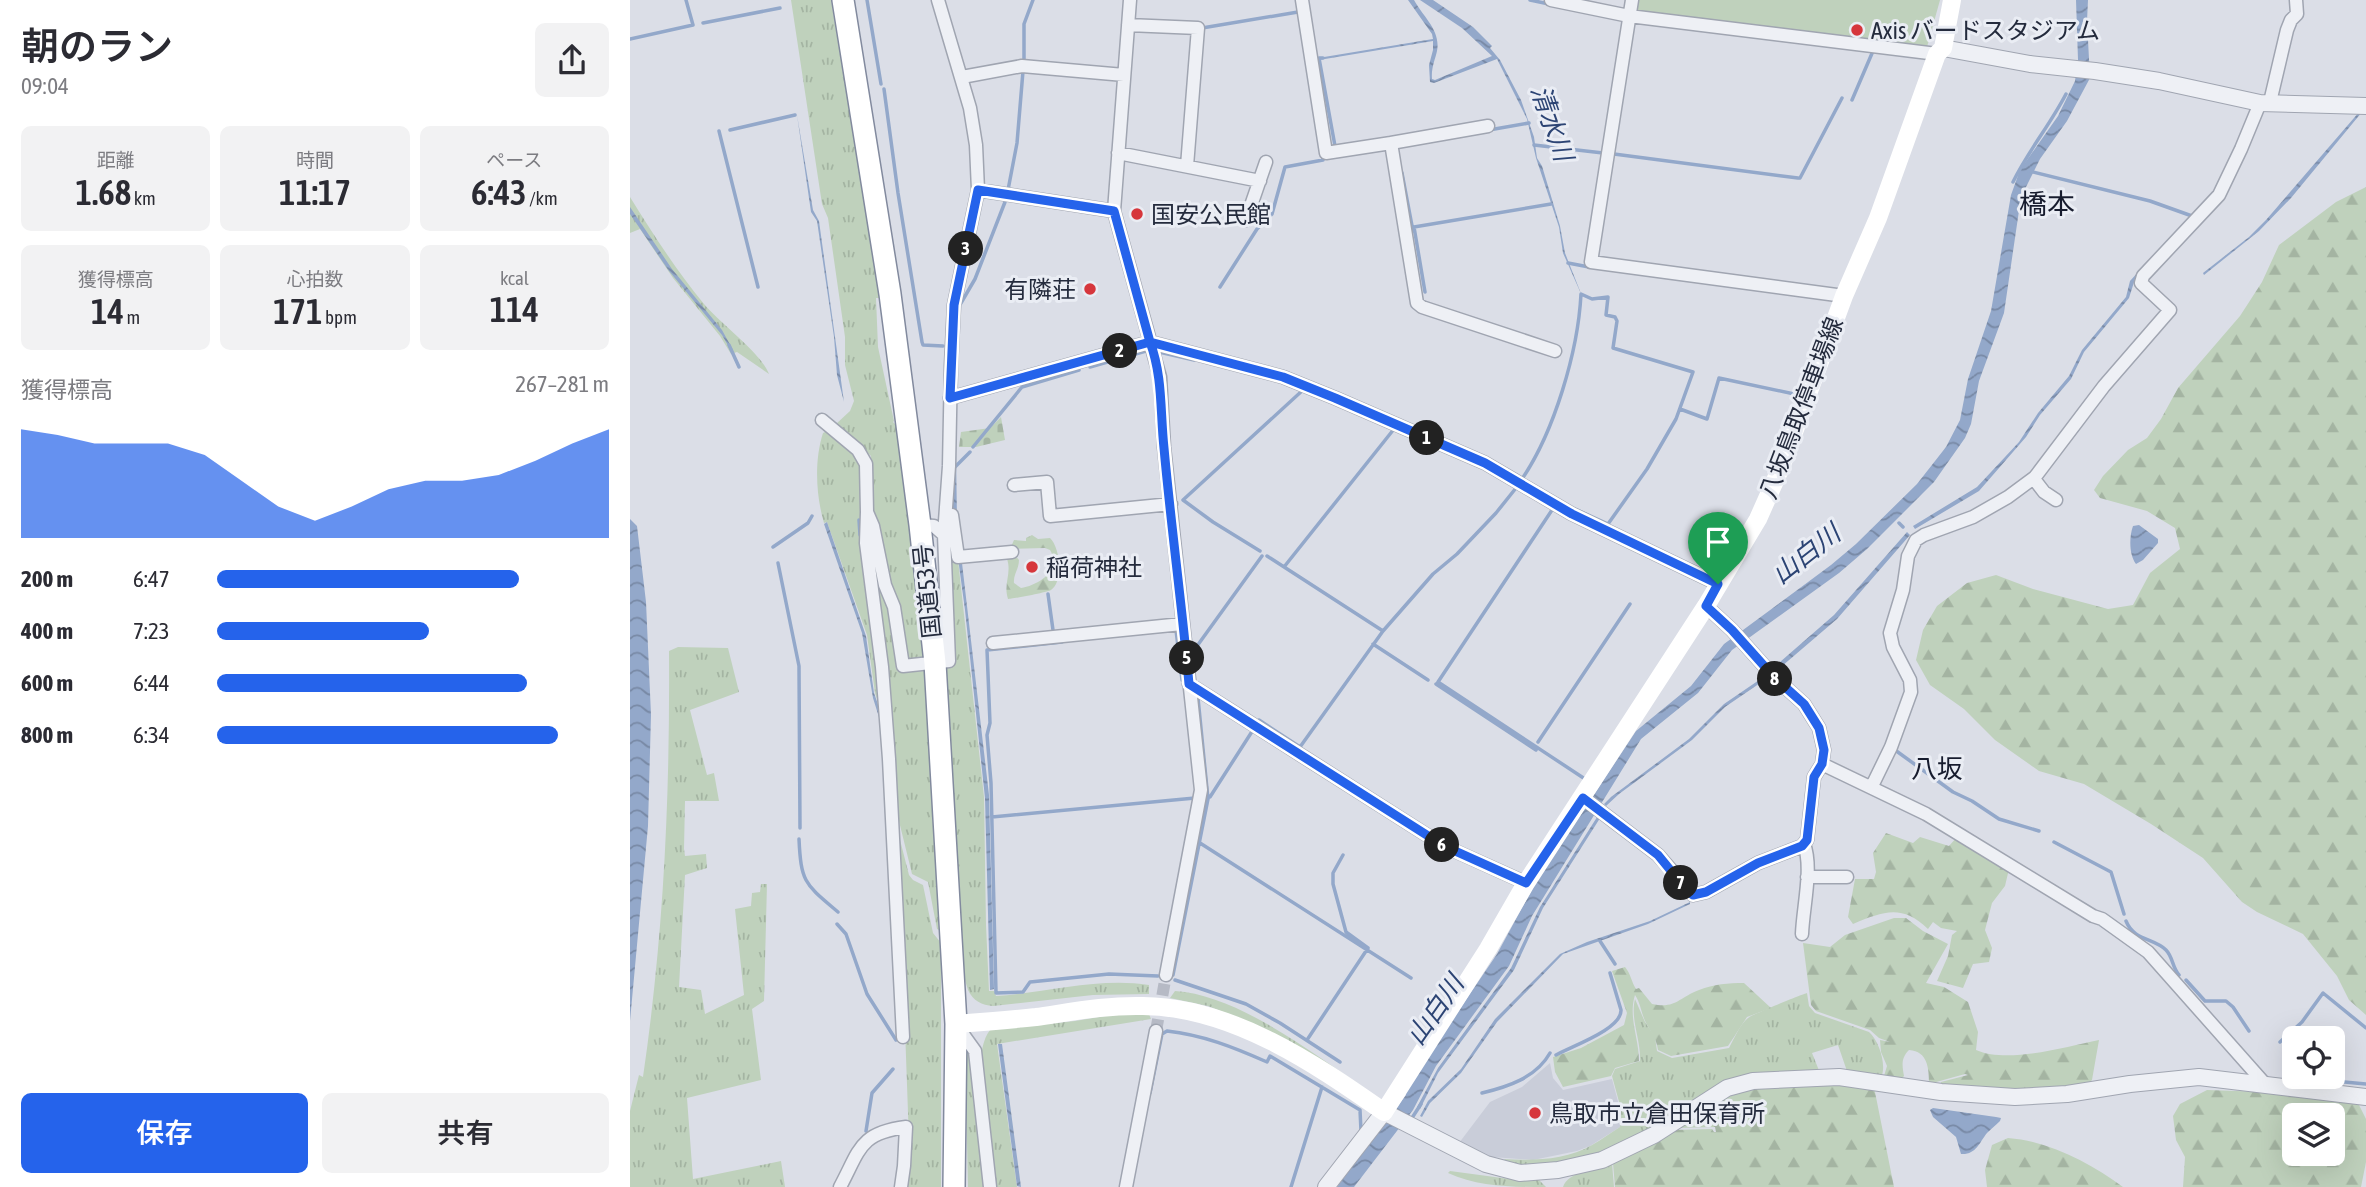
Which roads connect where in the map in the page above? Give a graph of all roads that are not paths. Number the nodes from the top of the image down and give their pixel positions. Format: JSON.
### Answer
{"nodes":[{"id":1,"x":843,"y":0,"type":"edge"},
{"id":2,"x":939,"y":0,"type":"edge"},
{"id":3,"x":1130,"y":0,"type":"edge"},
{"id":4,"x":1302,"y":0,"type":"edge"},
{"id":5,"x":1551,"y":0,"type":"edge"},
{"id":6,"x":1632,"y":0,"type":"edge"},
{"id":7,"x":1952,"y":0,"type":"edge"},
{"id":8,"x":2296,"y":0,"type":"edge"},
{"id":9,"x":1629,"y":16,"type":"junction"},
{"id":10,"x":1128,"y":25,"type":"junction"},
{"id":11,"x":1940,"y":51,"type":"junction"},
{"id":12,"x":1124,"y":75,"type":"junction"},
{"id":13,"x":962,"y":77,"type":"junction"},
{"id":14,"x":2265,"y":102,"type":"junction"},
{"id":15,"x":2366,"y":106,"type":"edge"},
{"id":16,"x":1488,"y":126,"type":"dead end"},
{"id":17,"x":1391,"y":143,"type":"junction"},
{"id":18,"x":1118,"y":153,"type":"junction"},
{"id":19,"x":1266,"y":162,"type":"dead end"},
{"id":20,"x":1187,"y":166,"type":"junction"},
{"id":21,"x":1260,"y":181,"type":"junction"},
{"id":22,"x":978,"y":190,"type":"junction"},
{"id":23,"x":1114,"y":211,"type":"junction"},
{"id":24,"x":1246,"y":220,"type":"dead end"},
{"id":25,"x":1844,"y":296,"type":"junction"},
{"id":26,"x":1150,"y":342,"type":"junction"},
{"id":27,"x":1555,"y":351,"type":"dead end"},
{"id":28,"x":950,"y":398,"type":"junction"},
{"id":29,"x":821,"y":420,"type":"dead end"},
{"id":30,"x":949,"y":477,"type":"junction"},
{"id":31,"x":2034,"y":479,"type":"junction"},
{"id":32,"x":1014,"y":485,"type":"dead end"},
{"id":33,"x":2056,"y":500,"type":"dead end"},
{"id":34,"x":1171,"y":504,"type":"junction"},
{"id":35,"x":867,"y":512,"type":"junction"},
{"id":36,"x":920,"y":525,"type":"junction"},
{"id":37,"x":944,"y":535,"type":"junction"},
{"id":38,"x":1012,"y":552,"type":"dead end"},
{"id":39,"x":1718,"y":584,"type":"junction"},
{"id":40,"x":1706,"y":606,"type":"junction"},
{"id":41,"x":1182,"y":624,"type":"junction"},
{"id":42,"x":993,"y":643,"type":"dead end"},
{"id":43,"x":935,"y":663,"type":"junction"},
{"id":44,"x":1189,"y":684,"type":"junction"},
{"id":45,"x":1822,"y":764,"type":"junction"},
{"id":46,"x":1872,"y":786,"type":"junction"},
{"id":47,"x":1583,"y":798,"type":"junction"},
{"id":48,"x":1804,"y":844,"type":"junction"},
{"id":49,"x":1807,"y":877,"type":"junction"},
{"id":50,"x":1847,"y":877,"type":"dead end"},
{"id":51,"x":1526,"y":883,"type":"junction"},
{"id":52,"x":1802,"y":934,"type":"dead end"},
{"id":53,"x":1167,"y":975,"type":"tunnel mouth"},
{"id":54,"x":956,"y":1024,"type":"junction"},
{"id":55,"x":1156,"y":1031,"type":"tunnel mouth"},
{"id":56,"x":903,"y":1037,"type":"dead end"},
{"id":57,"x":2265,"y":1084,"type":"junction"},
{"id":58,"x":2366,"y":1097,"type":"edge"},
{"id":59,"x":1386,"y":1113,"type":"junction"},
{"id":60,"x":840,"y":1187,"type":"edge"},
{"id":61,"x":901,"y":1187,"type":"edge"},
{"id":62,"x":954,"y":1187,"type":"edge"},
{"id":63,"x":990,"y":1187,"type":"edge"},
{"id":64,"x":1126,"y":1187,"type":"edge"},
{"id":65,"x":1326,"y":1187,"type":"edge"}],
"edges":[{"from":1,"to":36,"type":"highway","name":"国道53号"},
{"from":2,"to":13,"type":"street"},
{"from":3,"to":10,"type":"street"},
{"from":4,"to":17,"type":"street"},
{"from":5,"to":9,"type":"street"},
{"from":6,"to":9,"type":"street"},
{"from":7,"to":11,"type":"main road","name":"八坂鳥取停車場線"},
{"from":8,"to":14,"type":"street"},
{"from":9,"to":11,"type":"street"},
{"from":9,"to":25,"type":"street"},
{"from":10,"to":12,"type":"street"},
{"from":10,"to":20,"type":"street"},
{"from":11,"to":14,"type":"street"},
{"from":11,"to":25,"type":"main road","name":"八坂鳥取停車場線"},
{"from":12,"to":13,"type":"street"},
{"from":12,"to":18,"type":"street"},
{"from":13,"to":22,"type":"street"},
{"from":14,"to":15,"type":"street"},
{"from":14,"to":31,"type":"street"},
{"from":16,"to":17,"type":"street"},
{"from":17,"to":27,"type":"street"},
{"from":18,"to":20,"type":"street"},
{"from":18,"to":23,"type":"street"},
{"from":19,"to":21,"type":"street"},
{"from":20,"to":21,"type":"street"},
{"from":21,"to":24,"type":"street"},
{"from":22,"to":23,"type":"street"},
{"from":22,"to":28,"type":"street"},
{"from":23,"to":26,"type":"street"},
{"from":25,"to":39,"type":"main road","name":"八坂鳥取停車場線"},
{"from":26,"to":28,"type":"street"},
{"from":26,"to":34,"type":"street"},
{"from":26,"to":39,"type":"street"},
{"from":28,"to":30,"type":"street"},
{"from":29,"to":35,"type":"street"},
{"from":30,"to":37,"type":"street"},
{"from":30,"to":38,"type":"street"},
{"from":31,"to":33,"type":"street"},
{"from":31,"to":46,"type":"street"},
{"from":32,"to":34,"type":"street"},
{"from":34,"to":41,"type":"street"},
{"from":35,"to":43,"type":"street"},
{"from":35,"to":56,"type":"street"},
{"from":36,"to":37,"type":"street"},
{"from":36,"to":43,"type":"highway","name":"国道53号"},
{"from":37,"to":43,"type":"street"},
{"from":39,"to":40,"type":"main road","name":"八坂鳥取停車場線"},
{"from":40,"to":45,"type":"street"},
{"from":40,"to":47,"type":"main road","name":"八坂鳥取停車場線"},
{"from":41,"to":42,"type":"street"},
{"from":41,"to":44,"type":"street"},
{"from":43,"to":54,"type":"highway","name":"国道53号"},
{"from":44,"to":51,"type":"street"},
{"from":44,"to":53,"type":"street"},
{"from":45,"to":46,"type":"street"},
{"from":45,"to":48,"type":"street"},
{"from":46,"to":57,"type":"street"},
{"from":47,"to":48,"type":"street"},
{"from":47,"to":51,"type":"main road","name":"八坂鳥取停車場線"},
{"from":48,"to":49,"type":"street"},
{"from":49,"to":50,"type":"street"},
{"from":49,"to":52,"type":"street"},
{"from":51,"to":59,"type":"main road","name":"八坂鳥取停車場線"},
{"from":54,"to":59,"type":"main road"},
{"from":54,"to":62,"type":"highway","name":"国道53号"},
{"from":54,"to":63,"type":"street"},
{"from":55,"to":64,"type":"street"},
{"from":57,"to":58,"type":"street"},
{"from":57,"to":59,"type":"street"},
{"from":59,"to":65,"type":"street"},
{"from":60,"to":61,"type":"street"}]}
